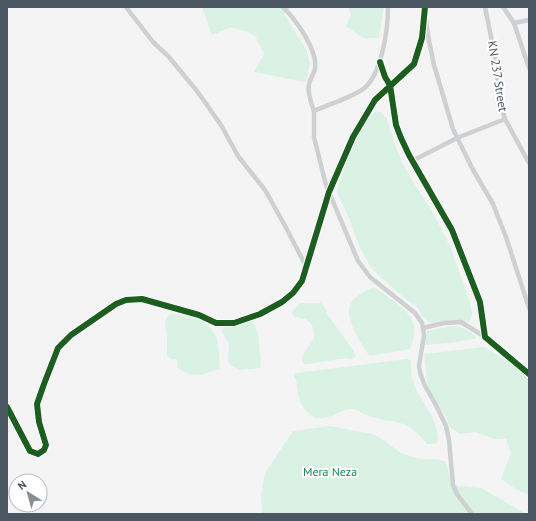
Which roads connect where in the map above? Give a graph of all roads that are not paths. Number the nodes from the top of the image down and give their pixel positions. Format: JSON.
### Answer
{"nodes":[{"id":1,"x":126,"y":7,"type":"edge"},
{"id":2,"x":283,"y":7,"type":"edge"},
{"id":3,"x":388,"y":7,"type":"edge"},
{"id":4,"x":425,"y":7,"type":"edge"},
{"id":5,"x":485,"y":7,"type":"edge"},
{"id":6,"x":503,"y":7,"type":"edge"},
{"id":7,"x":425,"y":13,"type":"junction"},
{"id":8,"x":529,"y":20,"type":"edge"},
{"id":9,"x":514,"y":23,"type":"junction"},
{"id":10,"x":380,"y":62,"type":"junction"},
{"id":11,"x":529,"y":68,"type":"edge"},
{"id":12,"x":390,"y":85,"type":"junction"},
{"id":13,"x":314,"y":111,"type":"junction"},
{"id":14,"x":505,"y":119,"type":"junction"},
{"id":15,"x":457,"y":138,"type":"junction"},
{"id":16,"x":412,"y":161,"type":"junction"},
{"id":17,"x":529,"y":163,"type":"edge"},
{"id":18,"x":329,"y":192,"type":"junction"},
{"id":19,"x":307,"y":268,"type":"junction"},
{"id":20,"x":529,"y":308,"type":"edge"},
{"id":21,"x":423,"y":328,"type":"junction"},
{"id":22,"x":485,"y":337,"type":"junction"},
{"id":23,"x":529,"y":374,"type":"edge"},
{"id":24,"x":7,"y":407,"type":"edge"},
{"id":25,"x":472,"y":514,"type":"edge"}],
"edges":[{"from":1,"to":19,"type":"street"},
{"from":2,"to":13,"type":"street"},
{"from":3,"to":10,"type":"street"},
{"from":4,"to":7,"type":"street"},
{"from":5,"to":14,"type":"street","name":"KN 237 Street"},
{"from":6,"to":9,"type":"street"},
{"from":7,"to":12,"type":"street"},
{"from":7,"to":15,"type":"street"},
{"from":8,"to":9,"type":"street"},
{"from":9,"to":11,"type":"street"},
{"from":10,"to":12,"type":"street"},
{"from":10,"to":13,"type":"street"},
{"from":12,"to":16,"type":"street"},
{"from":12,"to":18,"type":"street"},
{"from":13,"to":18,"type":"street"},
{"from":14,"to":15,"type":"street"},
{"from":14,"to":17,"type":"street","name":"KN 237 Street"},
{"from":15,"to":16,"type":"street"},
{"from":15,"to":20,"type":"street"},
{"from":16,"to":22,"type":"street"},
{"from":18,"to":19,"type":"street"},
{"from":18,"to":21,"type":"street"},
{"from":19,"to":24,"type":"street"},
{"from":21,"to":22,"type":"street"},
{"from":21,"to":25,"type":"street"},
{"from":22,"to":23,"type":"street"}]}
